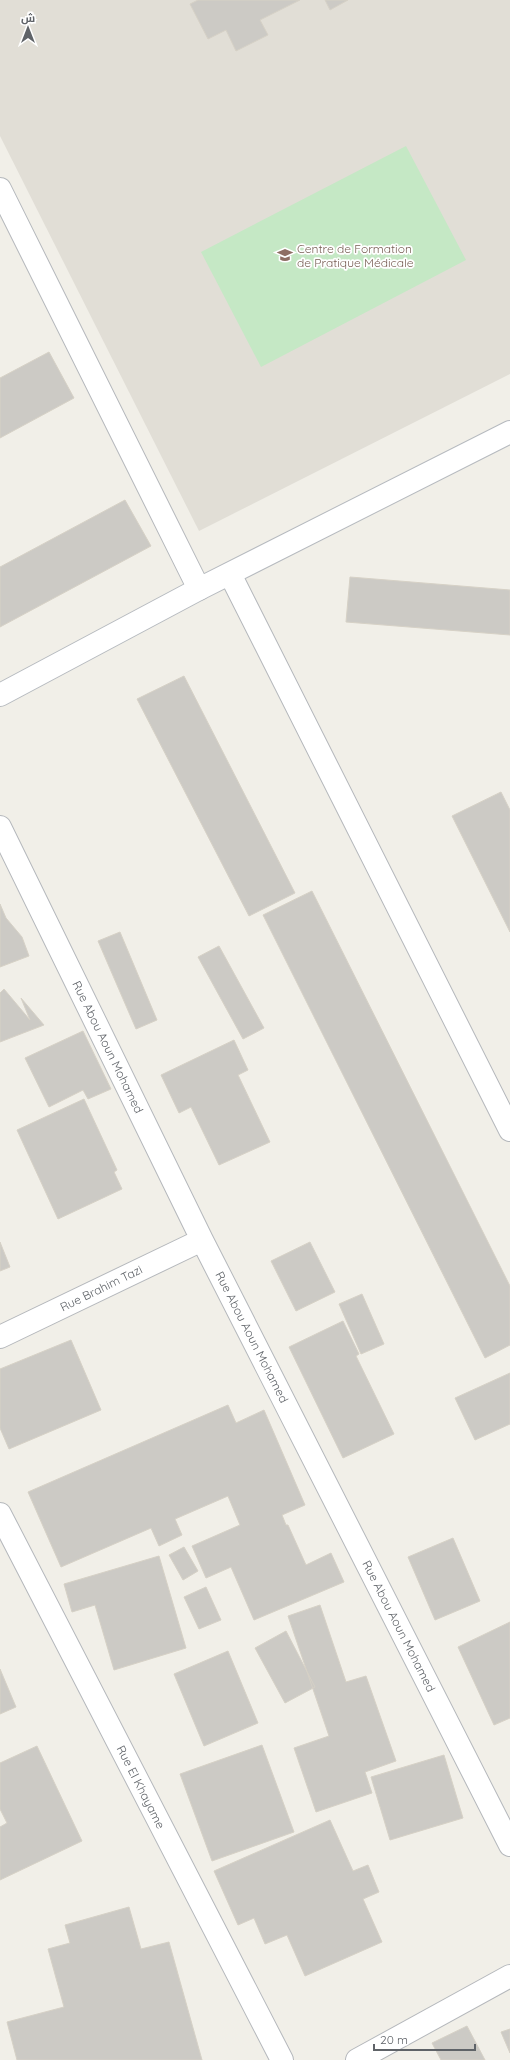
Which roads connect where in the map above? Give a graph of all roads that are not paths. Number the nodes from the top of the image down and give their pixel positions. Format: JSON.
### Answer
{"nodes":[{"id":1,"x":0,"y":189,"type":"edge"},
{"id":2,"x":510,"y":432,"type":"edge"},
{"id":3,"x":230,"y":574,"type":"junction"},
{"id":4,"x":199,"y":589,"type":"junction"},
{"id":5,"x":0,"y":695,"type":"edge"},
{"id":6,"x":0,"y":827,"type":"edge"},
{"id":7,"x":510,"y":1130,"type":"edge"},
{"id":8,"x":202,"y":1240,"type":"junction"},
{"id":9,"x":0,"y":1337,"type":"edge"},
{"id":10,"x":0,"y":1514,"type":"edge"},
{"id":11,"x":510,"y":1845,"type":"edge"},
{"id":12,"x":510,"y":1976,"type":"edge"},
{"id":13,"x":282,"y":2060,"type":"edge"},
{"id":14,"x":357,"y":2060,"type":"edge"}],
"edges":[{"from":1,"to":4,"type":"street"},
{"from":2,"to":3,"type":"street"},
{"from":3,"to":4,"type":"street"},
{"from":3,"to":7,"type":"street"},
{"from":4,"to":5,"type":"street"},
{"from":6,"to":8,"type":"street","name":"Rue Abou Aoun Mohamed"},
{"from":8,"to":9,"type":"street","name":"Rue Brahim Tazi"},
{"from":8,"to":11,"type":"street","name":"Rue Abou Aoun Mohamed"},
{"from":10,"to":13,"type":"street","name":"Rue El Khayame"},
{"from":12,"to":14,"type":"street"}]}
